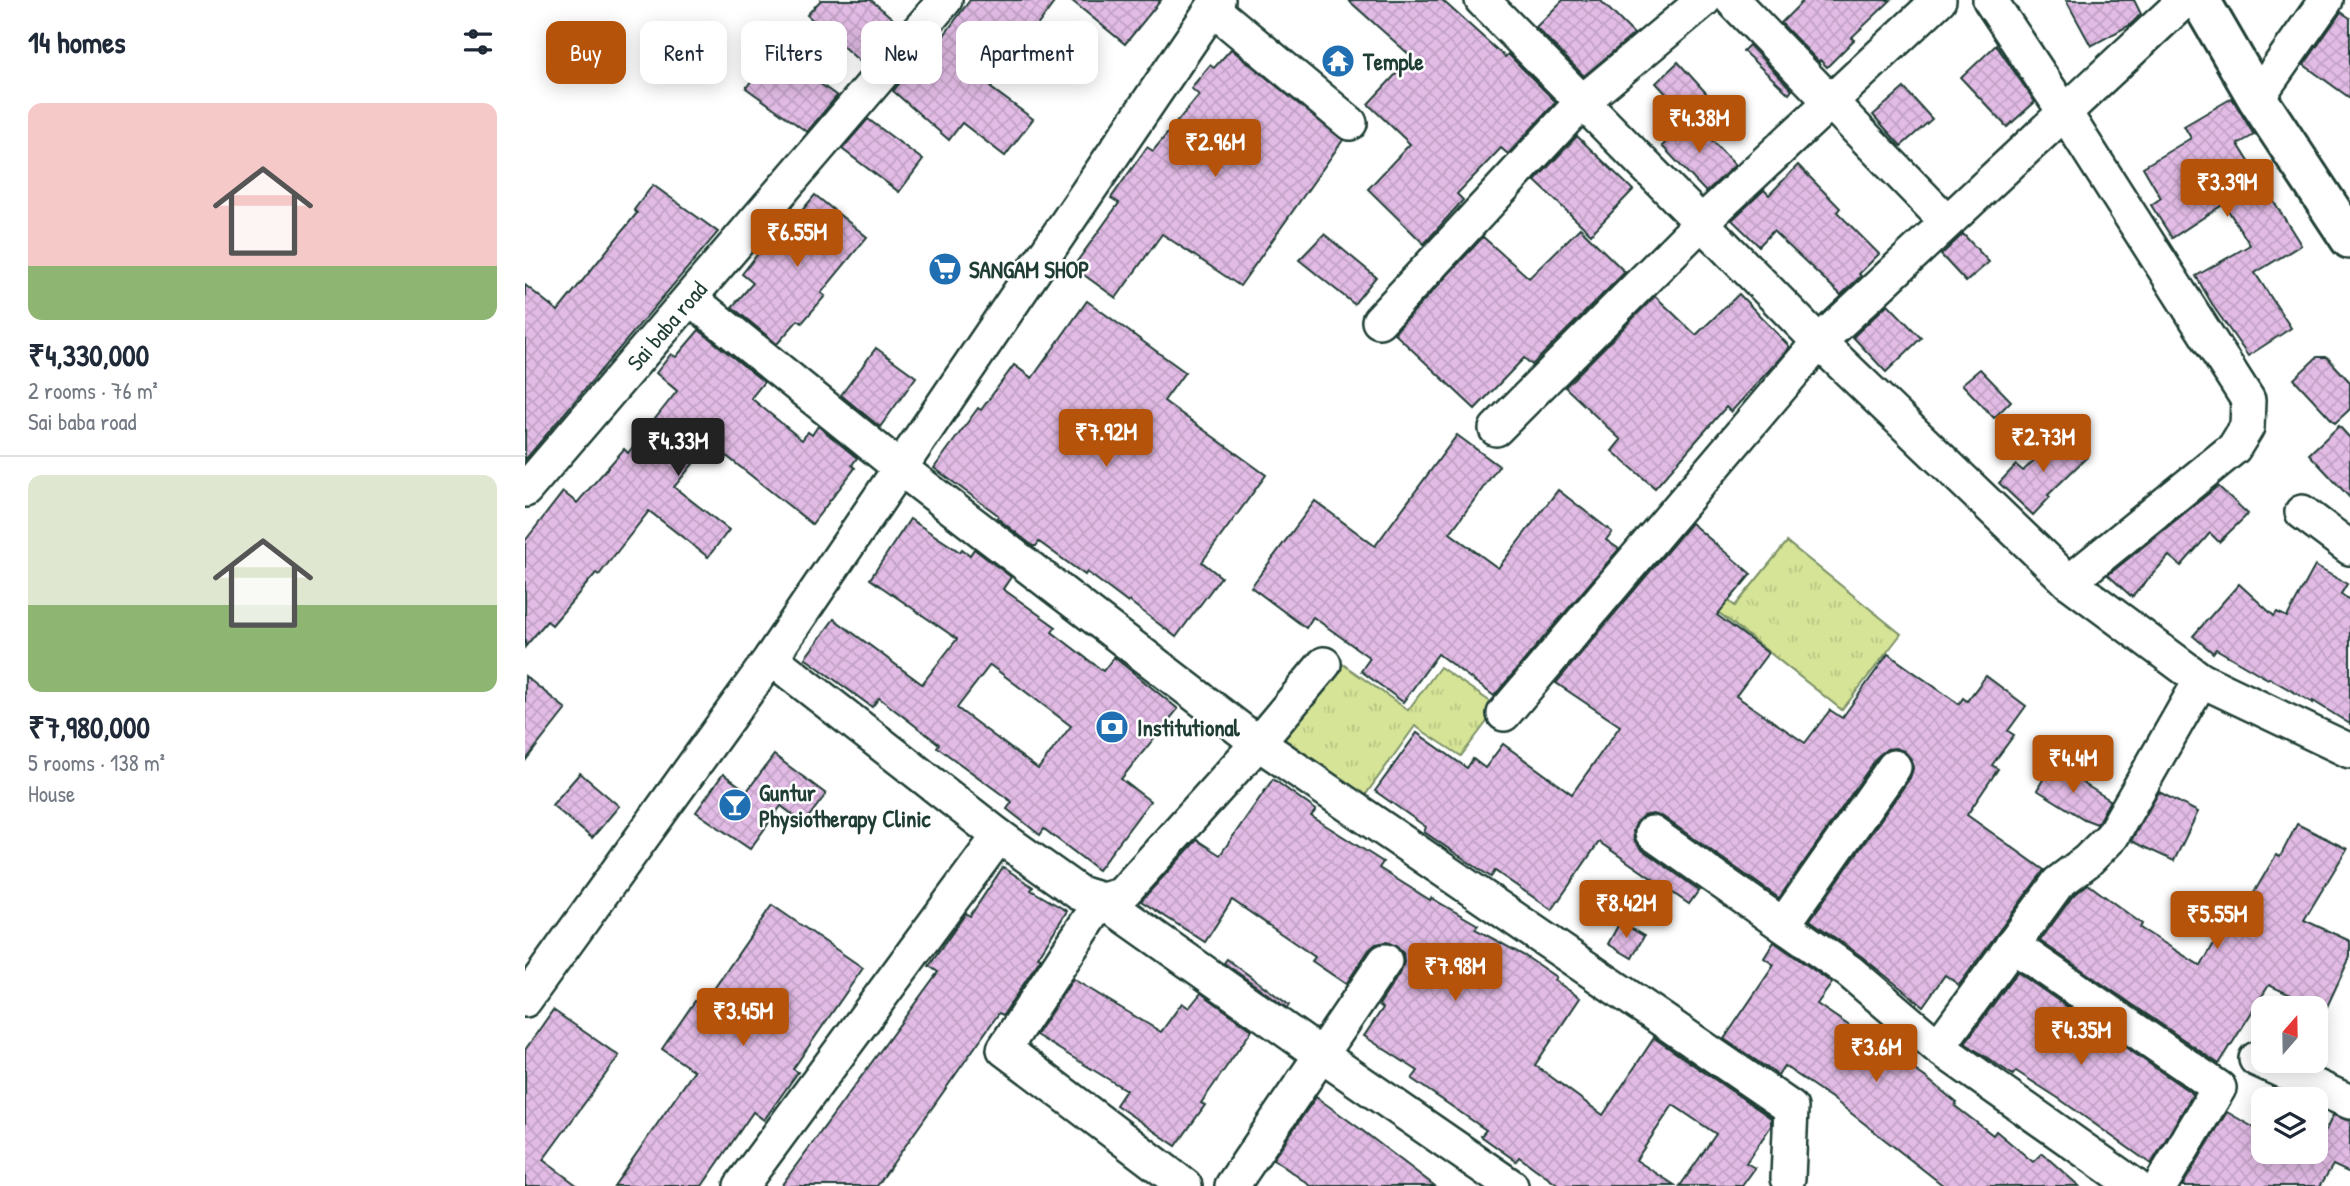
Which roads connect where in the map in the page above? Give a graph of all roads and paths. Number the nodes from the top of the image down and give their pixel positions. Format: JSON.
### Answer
{"nodes":[{"id":1,"x":945,"y":0,"type":"edge"},
{"id":2,"x":1482,"y":0,"type":"edge"},
{"id":3,"x":1704,"y":0,"type":"edge"},
{"id":4,"x":1732,"y":0,"type":"edge"},
{"id":5,"x":1939,"y":0,"type":"edge"},
{"id":6,"x":1990,"y":0,"type":"edge"},
{"id":7,"x":2186,"y":0,"type":"edge"},
{"id":8,"x":2200,"y":0,"type":"edge"},
{"id":9,"x":2326,"y":0,"type":"edge"},
{"id":10,"x":1215,"y":4,"type":"edge"},
{"id":11,"x":2257,"y":98,"type":"junction"},
{"id":12,"x":1832,"y":101,"type":"junction"},
{"id":13,"x":1582,"y":102,"type":"junction"},
{"id":14,"x":2065,"y":113,"type":"junction"},
{"id":15,"x":1350,"y":123,"type":"dead end"},
{"id":16,"x":1947,"y":222,"type":"junction"},
{"id":17,"x":1701,"y":223,"type":"junction"},
{"id":18,"x":2350,"y":239,"type":"edge"},
{"id":19,"x":690,"y":298,"type":"junction"},
{"id":20,"x":1379,"y":321,"type":"dead end"},
{"id":21,"x":1819,"y":342,"type":"junction"},
{"id":22,"x":1496,"y":429,"type":"dead end"},
{"id":23,"x":900,"y":468,"type":"junction"},
{"id":24,"x":525,"y":490,"type":"edge"},
{"id":25,"x":2302,"y":512,"type":"dead end"},
{"id":26,"x":2346,"y":538,"type":"edge"},
{"id":27,"x":2069,"y":582,"type":"junction"},
{"id":28,"x":771,"y":658,"type":"junction"},
{"id":29,"x":1324,"y":664,"type":"dead end"},
{"id":30,"x":2201,"y":680,"type":"junction"},
{"id":31,"x":1504,"y":714,"type":"dead end"},
{"id":32,"x":1258,"y":743,"type":"junction"},
{"id":33,"x":2350,"y":751,"type":"edge"},
{"id":34,"x":1894,"y":767,"type":"dead end"},
{"id":35,"x":1652,"y":833,"type":"dead end"},
{"id":36,"x":999,"y":836,"type":"junction"},
{"id":37,"x":1102,"y":900,"type":"junction"},
{"id":38,"x":1783,"y":925,"type":"junction"},
{"id":39,"x":2012,"y":945,"type":"junction"},
{"id":40,"x":1385,"y":961,"type":"dead end"},
{"id":41,"x":525,"y":1000,"type":"edge"},
{"id":42,"x":1938,"y":1047,"type":"junction"},
{"id":43,"x":1321,"y":1055,"type":"junction"},
{"id":44,"x":2287,"y":1073,"type":"edge"},
{"id":45,"x":2350,"y":1102,"type":"edge"},
{"id":46,"x":1790,"y":1183,"type":"edge"},
{"id":47,"x":741,"y":1186,"type":"edge"},
{"id":48,"x":1185,"y":1186,"type":"edge"},
{"id":49,"x":1232,"y":1186,"type":"edge"},
{"id":50,"x":1511,"y":1186,"type":"edge"},
{"id":51,"x":2135,"y":1186,"type":"edge"},
{"id":52,"x":2160,"y":1186,"type":"edge"}],
"edges":[{"from":1,"to":19,"type":"street","name":"Sai baba road"},
{"from":2,"to":13,"type":"street"},
{"from":3,"to":13,"type":"street"},
{"from":4,"to":12,"type":"street"},
{"from":5,"to":12,"type":"street"},
{"from":6,"to":14,"type":"street"},
{"from":7,"to":14,"type":"street"},
{"from":8,"to":11,"type":"street"},
{"from":9,"to":11,"type":"street"},
{"from":10,"to":15,"type":"street"},
{"from":10,"to":23,"type":"street"},
{"from":11,"to":18,"type":"street"},
{"from":12,"to":16,"type":"street"},
{"from":12,"to":17,"type":"street"},
{"from":13,"to":17,"type":"street"},
{"from":13,"to":20,"type":"street"},
{"from":14,"to":16,"type":"street"},
{"from":14,"to":27,"type":"street"},
{"from":16,"to":21,"type":"street"},
{"from":17,"to":21,"type":"street"},
{"from":17,"to":22,"type":"street"},
{"from":19,"to":23,"type":"street"},
{"from":19,"to":24,"type":"street","name":"Sai baba road"},
{"from":21,"to":27,"type":"street"},
{"from":21,"to":31,"type":"street"},
{"from":23,"to":28,"type":"street"},
{"from":23,"to":32,"type":"street"},
{"from":25,"to":26,"type":"street"},
{"from":27,"to":30,"type":"street"},
{"from":28,"to":36,"type":"street"},
{"from":28,"to":41,"type":"street"},
{"from":29,"to":32,"type":"street"},
{"from":30,"to":33,"type":"street"},
{"from":30,"to":39,"type":"street"},
{"from":32,"to":37,"type":"street"},
{"from":32,"to":46,"type":"street"},
{"from":34,"to":38,"type":"street"},
{"from":35,"to":38,"type":"street"},
{"from":36,"to":37,"type":"street"},
{"from":36,"to":47,"type":"street"},
{"from":37,"to":43,"type":"street"},
{"from":37,"to":48,"type":"street"},
{"from":38,"to":42,"type":"street"},
{"from":39,"to":42,"type":"street"},
{"from":39,"to":52,"type":"street"},
{"from":40,"to":43,"type":"street"},
{"from":42,"to":51,"type":"street"},
{"from":43,"to":49,"type":"street"},
{"from":43,"to":50,"type":"street"},
{"from":44,"to":45,"type":"street"}]}
